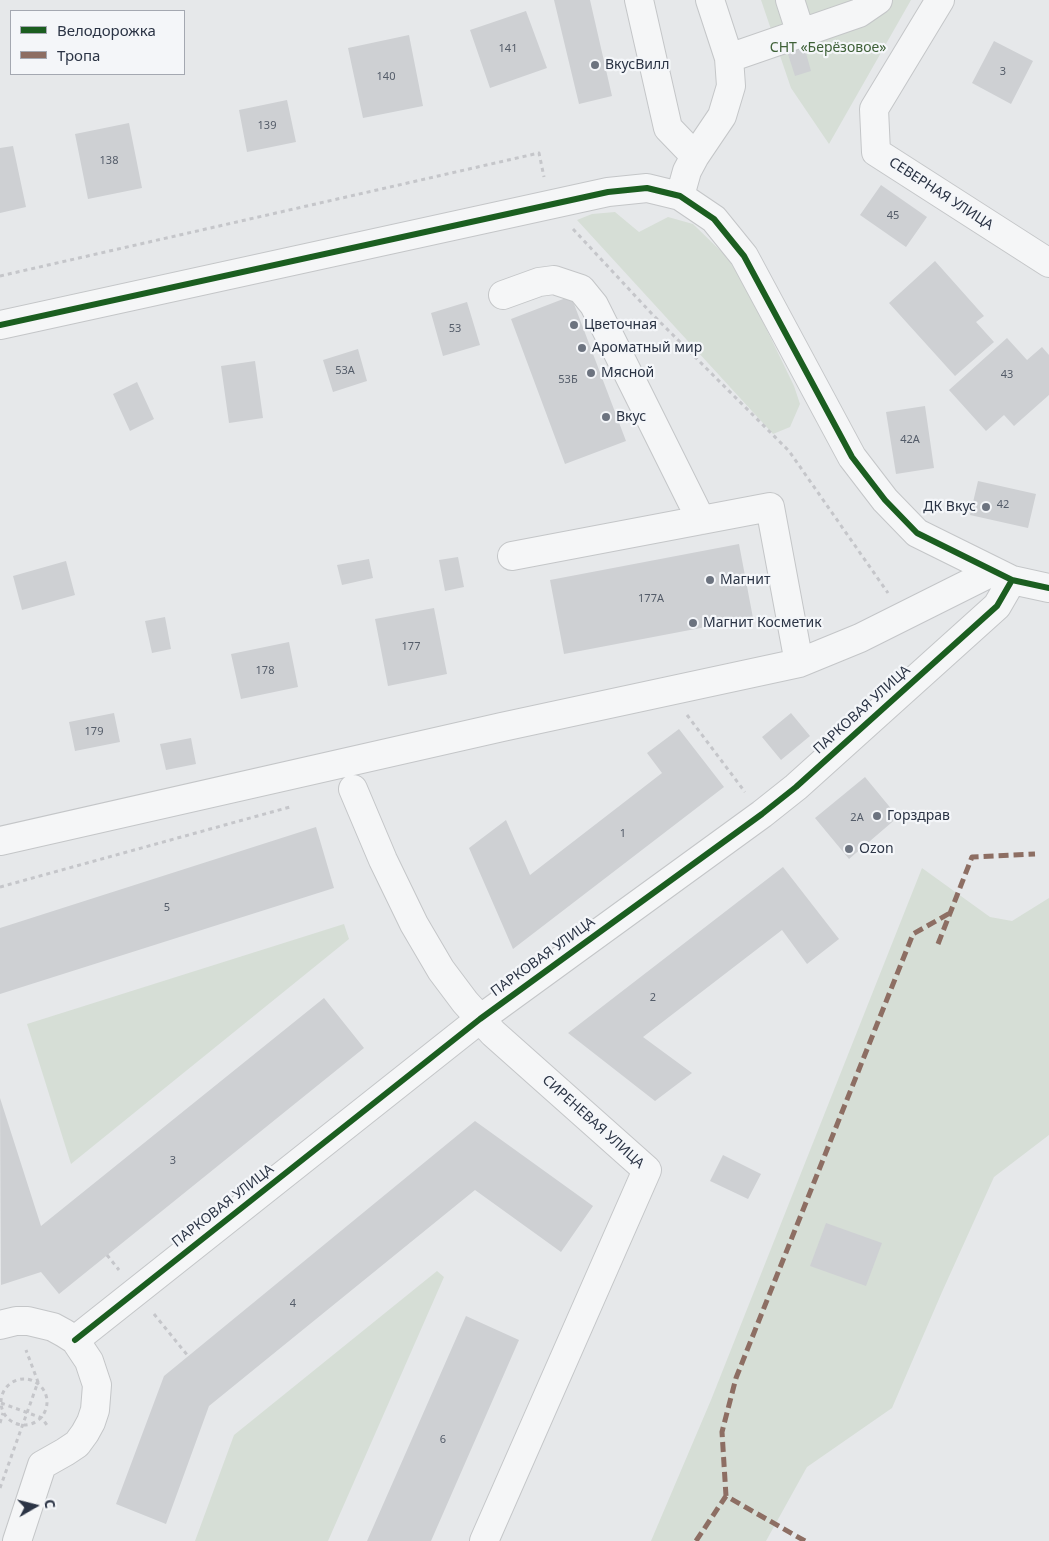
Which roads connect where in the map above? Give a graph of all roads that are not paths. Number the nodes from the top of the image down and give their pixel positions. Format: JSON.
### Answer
{"nodes":[{"id":1,"x":639,"y":0,"type":"edge"},
{"id":2,"x":710,"y":0,"type":"edge"},
{"id":3,"x":790,"y":0,"type":"edge"},
{"id":4,"x":878,"y":0,"type":"edge"},
{"id":5,"x":940,"y":0,"type":"edge"},
{"id":6,"x":801,"y":34,"type":"junction"},
{"id":7,"x":728,"y":58,"type":"junction"},
{"id":8,"x":695,"y":156,"type":"junction"},
{"id":9,"x":680,"y":196,"type":"junction"},
{"id":10,"x":1049,"y":264,"type":"edge"},
{"id":11,"x":503,"y":295,"type":"dead end"},
{"id":12,"x":0,"y":325,"type":"edge"},
{"id":13,"x":701,"y":520,"type":"junction"},
{"id":14,"x":512,"y":556,"type":"dead end"},
{"id":15,"x":1003,"y":576,"type":"junction"},
{"id":16,"x":1049,"y":588,"type":"edge"},
{"id":17,"x":799,"y":663,"type":"junction"},
{"id":18,"x":353,"y":789,"type":"dead end"},
{"id":19,"x":0,"y":841,"type":"edge"},
{"id":20,"x":480,"y":1019,"type":"junction"},
{"id":21,"x":8,"y":1323,"type":"edge"},
{"id":22,"x":75,"y":1340,"type":"junction"},
{"id":23,"x":17,"y":1541,"type":"edge"},
{"id":24,"x":484,"y":1541,"type":"edge"}],
"edges":[{"from":1,"to":8,"type":"street"},
{"from":2,"to":7,"type":"street"},
{"from":3,"to":6,"type":"street"},
{"from":4,"to":6,"type":"street"},
{"from":5,"to":10,"type":"street","name":"СЕВЕРНАЯ УЛИЦА"},
{"from":6,"to":7,"type":"street"},
{"from":7,"to":8,"type":"street"},
{"from":8,"to":9,"type":"street"},
{"from":9,"to":12,"type":"street"},
{"from":9,"to":15,"type":"street"},
{"from":11,"to":13,"type":"street"},
{"from":13,"to":14,"type":"street"},
{"from":13,"to":17,"type":"street"},
{"from":15,"to":16,"type":"street"},
{"from":15,"to":17,"type":"street"},
{"from":15,"to":20,"type":"street","name":"ПАРКОВАЯ УЛИЦА"},
{"from":17,"to":19,"type":"street"},
{"from":18,"to":20,"type":"street","name":"СИРЕНЕВАЯ УЛИЦА"},
{"from":20,"to":22,"type":"street","name":"ПАРКОВАЯ УЛИЦА"},
{"from":20,"to":24,"type":"street","name":"СИРЕНЕВАЯ УЛИЦА"},
{"from":21,"to":22,"type":"street"},
{"from":22,"to":23,"type":"street"}]}
